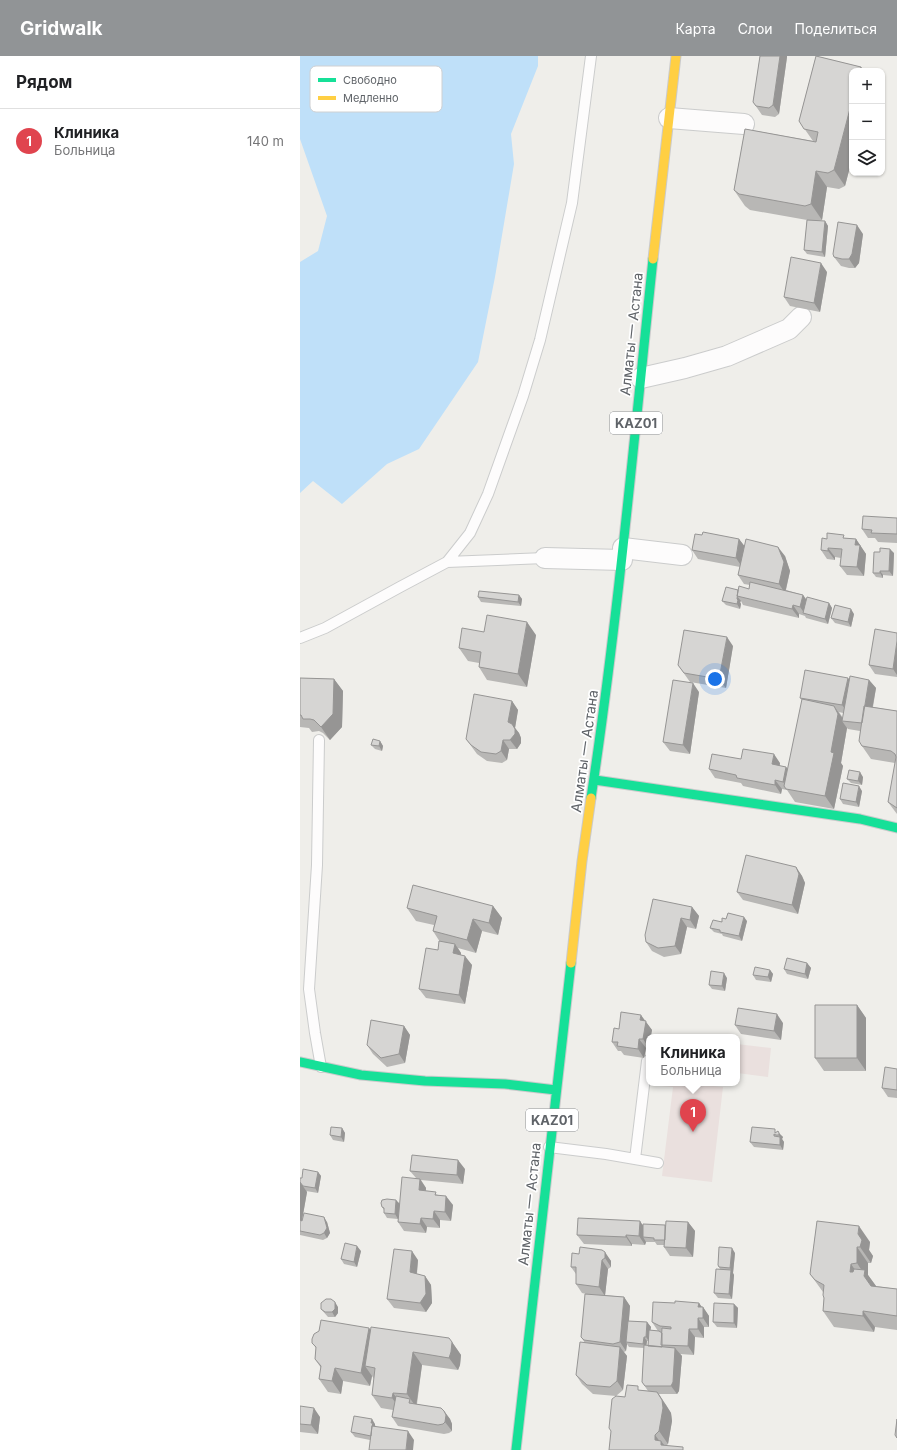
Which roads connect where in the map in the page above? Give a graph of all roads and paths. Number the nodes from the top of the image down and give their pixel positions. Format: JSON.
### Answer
{"nodes":[{"id":1,"x":591,"y":56,"type":"edge"},
{"id":2,"x":676,"y":56,"type":"edge"},
{"id":3,"x":669,"y":118,"type":"junction"},
{"id":4,"x":744,"y":124,"type":"dead end"},
{"id":5,"x":801,"y":317,"type":"dead end"},
{"id":6,"x":641,"y":378,"type":"junction"},
{"id":7,"x":623,"y":554,"type":"junction"},
{"id":8,"x":682,"y":555,"type":"dead end"},
{"id":9,"x":545,"y":558,"type":"joint"},
{"id":10,"x":447,"y":562,"type":"junction"},
{"id":11,"x":300,"y":638,"type":"edge"},
{"id":12,"x":319,"y":740,"type":"edge"},
{"id":13,"x":595,"y":780,"type":"junction"},
{"id":14,"x":897,"y":828,"type":"edge"},
{"id":15,"x":300,"y":1062,"type":"edge"},
{"id":16,"x":321,"y":1067,"type":"junction"},
{"id":17,"x":646,"y":1069,"type":"edge"},
{"id":18,"x":556,"y":1090,"type":"junction"},
{"id":19,"x":549,"y":1147,"type":"junction"},
{"id":20,"x":635,"y":1159,"type":"junction"},
{"id":21,"x":658,"y":1163,"type":"dead end"},
{"id":22,"x":516,"y":1450,"type":"edge"}],
"edges":[{"from":1,"to":10,"type":"lane"},
{"from":2,"to":3,"type":"main road","name":"Алматы — Астана","number":"KАZ01"},
{"from":3,"to":4,"type":"street"},
{"from":3,"to":6,"type":"main road","name":"Алматы — Астана","number":"KАZ01"},
{"from":5,"to":6,"type":"street"},
{"from":6,"to":7,"type":"main road","name":"Алматы — Астана","number":"KАZ01"},
{"from":7,"to":8,"type":"street"},
{"from":7,"to":9,"type":"street"},
{"from":7,"to":13,"type":"main road","name":"Алматы — Астана","number":"KАZ01"},
{"from":9,"to":10,"type":"lane"},
{"from":10,"to":11,"type":"lane"},
{"from":12,"to":16,"type":"lane"},
{"from":13,"to":14,"type":"main road"},
{"from":13,"to":18,"type":"main road","name":"Алматы — Астана","number":"KАZ01"},
{"from":15,"to":16,"type":"main road"},
{"from":16,"to":18,"type":"main road"},
{"from":17,"to":20,"type":"lane"},
{"from":18,"to":19,"type":"main road","name":"Алматы — Астана","number":"KАZ01"},
{"from":19,"to":20,"type":"lane"},
{"from":19,"to":22,"type":"main road","name":"Алматы — Астана","number":"KАZ01"},
{"from":20,"to":21,"type":"lane"}]}
